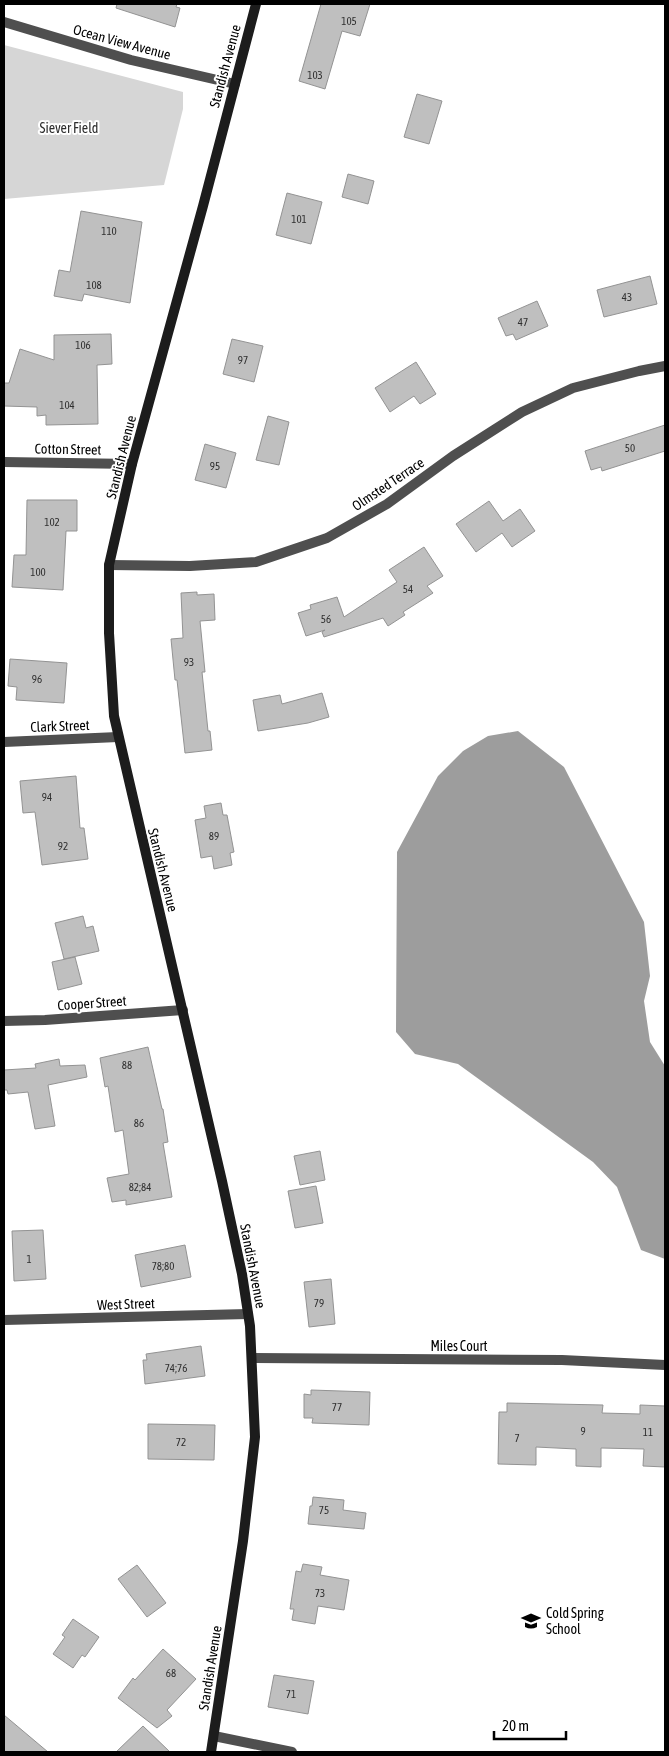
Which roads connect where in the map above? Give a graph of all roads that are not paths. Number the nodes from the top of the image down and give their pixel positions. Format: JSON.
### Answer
{"nodes":[{"id":1,"x":256,"y":4,"type":"edge"},
{"id":2,"x":4,"y":22,"type":"edge"},
{"id":3,"x":235,"y":84,"type":"junction"},
{"id":4,"x":665,"y":366,"type":"edge"},
{"id":5,"x":4,"y":462,"type":"edge"},
{"id":6,"x":132,"y":464,"type":"junction"},
{"id":7,"x":109,"y":566,"type":"junction"},
{"id":8,"x":118,"y":737,"type":"junction"},
{"id":9,"x":4,"y":742,"type":"edge"},
{"id":10,"x":183,"y":1010,"type":"junction"},
{"id":11,"x":4,"y":1021,"type":"edge"},
{"id":12,"x":248,"y":1314,"type":"junction"},
{"id":13,"x":4,"y":1320,"type":"edge"},
{"id":14,"x":252,"y":1358,"type":"junction"},
{"id":15,"x":665,"y":1365,"type":"edge"},
{"id":16,"x":214,"y":1736,"type":"junction"},
{"id":17,"x":211,"y":1752,"type":"edge"},
{"id":18,"x":292,"y":1752,"type":"edge"}],
"edges":[{"from":1,"to":3,"type":"street","name":"Standish Avenue"},
{"from":2,"to":3,"type":"street","name":"Ocean View Avenue"},
{"from":3,"to":6,"type":"street","name":"Standish Avenue"},
{"from":4,"to":7,"type":"street","name":"Olmsted Terrace"},
{"from":5,"to":6,"type":"street","name":"Cotton Street"},
{"from":6,"to":7,"type":"street","name":"Standish Avenue"},
{"from":7,"to":8,"type":"street","name":"Standish Avenue"},
{"from":8,"to":9,"type":"street","name":"Clark Street"},
{"from":8,"to":10,"type":"street","name":"Standish Avenue"},
{"from":10,"to":11,"type":"street","name":"Cooper Street"},
{"from":10,"to":12,"type":"street","name":"Standish Avenue"},
{"from":12,"to":13,"type":"street","name":"West Street"},
{"from":12,"to":14,"type":"street","name":"Standish Avenue"},
{"from":14,"to":15,"type":"street","name":"Miles Court"},
{"from":14,"to":16,"type":"street","name":"Standish Avenue"},
{"from":16,"to":17,"type":"street","name":"Standish Avenue"},
{"from":16,"to":18,"type":"street"}]}
